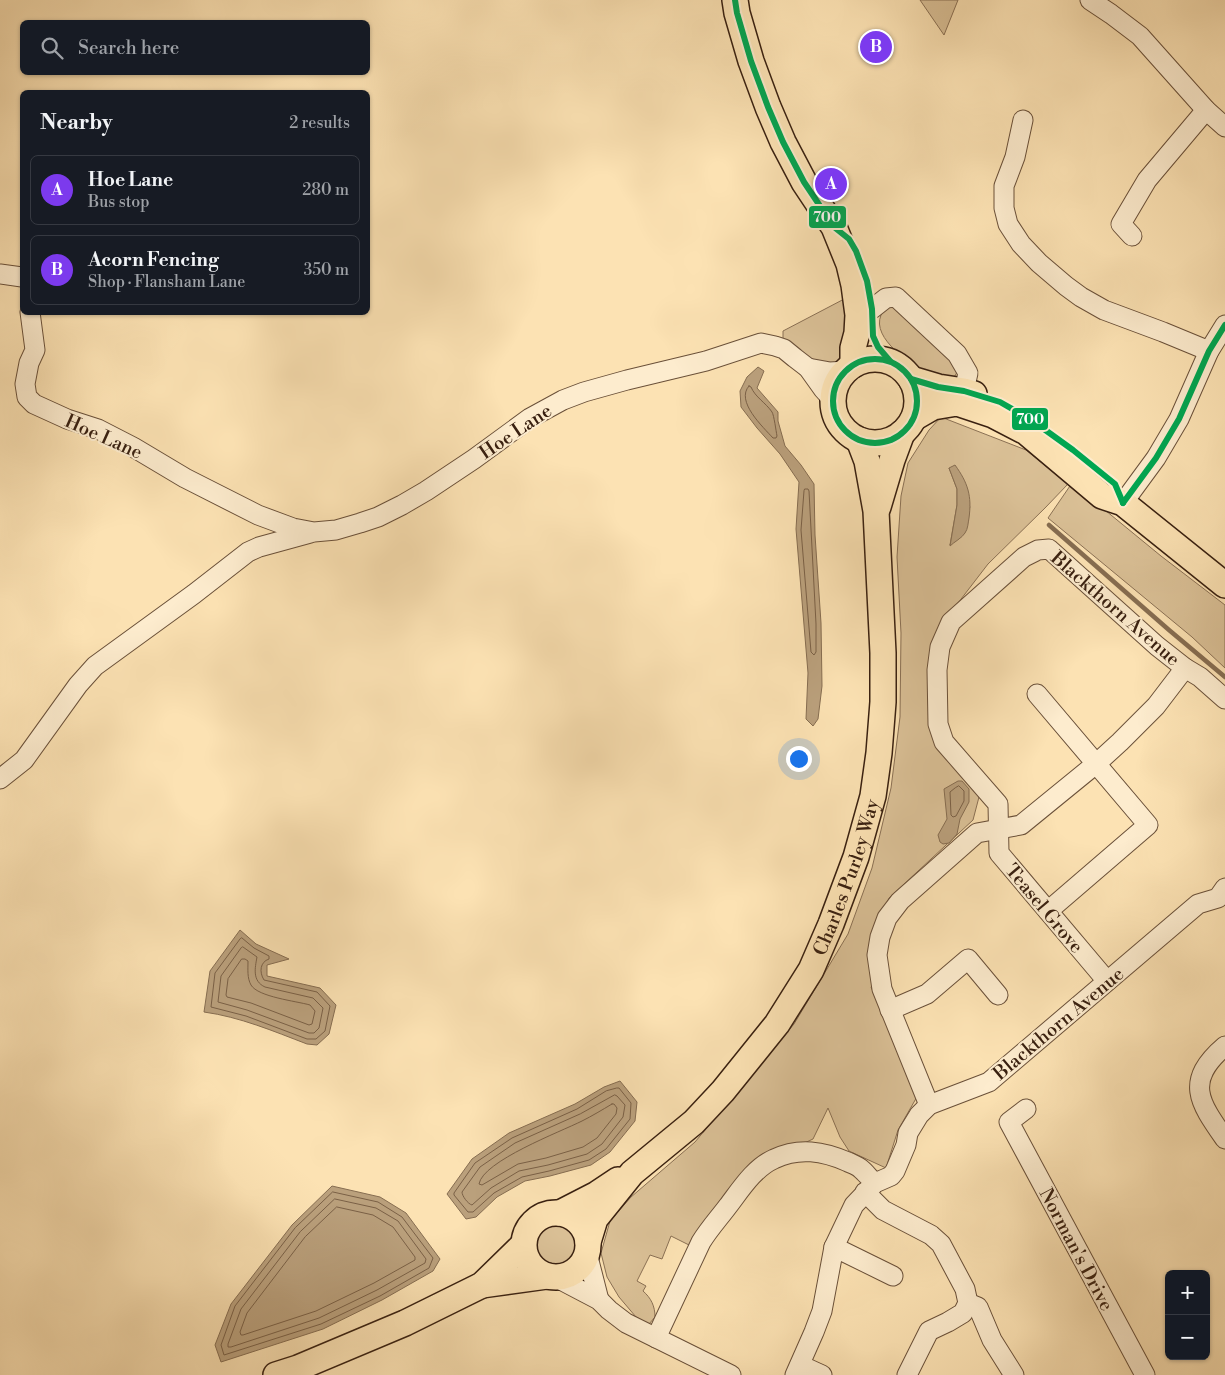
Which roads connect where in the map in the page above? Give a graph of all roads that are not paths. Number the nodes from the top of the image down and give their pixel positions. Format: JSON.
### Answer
{"nodes":[{"id":1,"x":735,"y":0,"type":"edge"},
{"id":2,"x":1090,"y":0,"type":"edge"},
{"id":3,"x":1206,"y":110,"type":"junction"},
{"id":4,"x":1023,"y":120,"type":"dead end"},
{"id":5,"x":1225,"y":127,"type":"edge"},
{"id":6,"x":834,"y":227,"type":"junction"},
{"id":7,"x":1132,"y":236,"type":"dead end"},
{"id":8,"x":0,"y":274,"type":"edge"},
{"id":9,"x":20,"y":277,"type":"edge"},
{"id":10,"x":872,"y":308,"type":"junction"},
{"id":11,"x":30,"y":315,"type":"edge"},
{"id":12,"x":1225,"y":325,"type":"edge"},
{"id":13,"x":1209,"y":351,"type":"junction"},
{"id":14,"x":890,"y":361,"type":"junction"},
{"id":15,"x":808,"y":368,"type":"junction"},
{"id":16,"x":849,"y":368,"type":"junction"},
{"id":17,"x":911,"y":379,"type":"junction"},
{"id":18,"x":964,"y":391,"type":"junction"},
{"id":19,"x":833,"y":400,"type":"junction"},
{"id":20,"x":908,"y":426,"type":"junction"},
{"id":21,"x":859,"y":440,"type":"junction"},
{"id":22,"x":1123,"y":503,"type":"junction"},
{"id":23,"x":876,"y":511,"type":"junction"},
{"id":24,"x":258,"y":515,"type":"junction"},
{"id":25,"x":314,"y":532,"type":"junction"},
{"id":26,"x":248,"y":552,"type":"junction"},
{"id":27,"x":1225,"y":585,"type":"edge"},
{"id":28,"x":1185,"y":668,"type":"junction"},
{"id":29,"x":1037,"y":694,"type":"dead end"},
{"id":30,"x":1225,"y":699,"type":"edge"},
{"id":31,"x":1097,"y":763,"type":"junction"},
{"id":32,"x":0,"y":779,"type":"edge"},
{"id":33,"x":999,"y":829,"type":"junction"},
{"id":34,"x":1225,"y":888,"type":"edge"},
{"id":35,"x":1048,"y":911,"type":"junction"},
{"id":36,"x":1107,"y":981,"type":"junction"},
{"id":37,"x":998,"y":996,"type":"dead end"},
{"id":38,"x":890,"y":1010,"type":"junction"},
{"id":39,"x":1225,"y":1046,"type":"edge"},
{"id":40,"x":929,"y":1105,"type":"junction"},
{"id":41,"x":1026,"y":1109,"type":"dead end"},
{"id":42,"x":1225,"y":1139,"type":"edge"},
{"id":43,"x":632,"y":1173,"type":"junction"},
{"id":44,"x":870,"y":1188,"type":"junction"},
{"id":45,"x":560,"y":1212,"type":"junction"},
{"id":46,"x":523,"y":1245,"type":"junction"},
{"id":47,"x":588,"y":1247,"type":"junction"},
{"id":48,"x":834,"y":1247,"type":"junction"},
{"id":49,"x":893,"y":1276,"type":"dead end"},
{"id":50,"x":552,"y":1277,"type":"junction"},
{"id":51,"x":482,"y":1285,"type":"junction"},
{"id":52,"x":599,"y":1300,"type":"junction"},
{"id":53,"x":968,"y":1303,"type":"junction"},
{"id":54,"x":656,"y":1338,"type":"junction"},
{"id":55,"x":797,"y":1370,"type":"edge"},
{"id":56,"x":719,"y":1372,"type":"edge"},
{"id":57,"x":276,"y":1375,"type":"edge"},
{"id":58,"x":822,"y":1375,"type":"edge"},
{"id":59,"x":907,"y":1375,"type":"edge"},
{"id":60,"x":1014,"y":1375,"type":"edge"},
{"id":61,"x":1145,"y":1375,"type":"edge"}],
"edges":[{"from":1,"to":6,"type":"main road"},
{"from":2,"to":3,"type":"street"},
{"from":3,"to":5,"type":"street"},
{"from":3,"to":7,"type":"street"},
{"from":4,"to":13,"type":"street"},
{"from":6,"to":10,"type":"main road"},
{"from":6,"to":16,"type":"main road"},
{"from":8,"to":9,"type":"street"},
{"from":10,"to":14,"type":"main road"},
{"from":10,"to":18,"type":"street"},
{"from":11,"to":24,"type":"street","name":"Hoe Lane"},
{"from":12,"to":13,"type":"street"},
{"from":13,"to":22,"type":"street"},
{"from":14,"to":16,"type":"main road"},
{"from":14,"to":17,"type":"main road"},
{"from":15,"to":16,"type":"street","name":"Hoe Lane"},
{"from":15,"to":19,"type":"street","name":"Hoe Lane"},
{"from":15,"to":25,"type":"street","name":"Hoe Lane"},
{"from":16,"to":19,"type":"main road"},
{"from":17,"to":18,"type":"main road"},
{"from":17,"to":20,"type":"main road"},
{"from":18,"to":22,"type":"main road"},
{"from":19,"to":21,"type":"main road"},
{"from":20,"to":21,"type":"main road"},
{"from":20,"to":22,"type":"main road"},
{"from":20,"to":23,"type":"main road","name":"Charles Purley Way"},
{"from":21,"to":23,"type":"main road","name":"Charles Purley Way"},
{"from":22,"to":27,"type":"main road"},
{"from":23,"to":43,"type":"main road","name":"Charles Purley Way"},
{"from":24,"to":25,"type":"street","name":"Hoe Lane"},
{"from":24,"to":26,"type":"street","name":"Hoe Lane"},
{"from":25,"to":26,"type":"street","name":"Hoe Lane"},
{"from":26,"to":32,"type":"street","name":"Hoe Lane"},
{"from":28,"to":30,"type":"street","name":"Blackthorn Avenue"},
{"from":28,"to":31,"type":"street"},
{"from":28,"to":33,"type":"street","name":"Blackthorn Avenue"},
{"from":29,"to":31,"type":"street"},
{"from":31,"to":33,"type":"street"},
{"from":31,"to":35,"type":"street"},
{"from":33,"to":35,"type":"street","name":"Teasel Grove"},
{"from":33,"to":38,"type":"street"},
{"from":34,"to":36,"type":"street","name":"Blackthorn Avenue"},
{"from":35,"to":36,"type":"street","name":"Teasel Grove"},
{"from":36,"to":40,"type":"street","name":"Blackthorn Avenue"},
{"from":37,"to":38,"type":"street"},
{"from":38,"to":40,"type":"street"},
{"from":39,"to":42,"type":"street"},
{"from":40,"to":44,"type":"street"},
{"from":41,"to":61,"type":"street","name":"Norman's Drive"},
{"from":43,"to":45,"type":"main road","name":"Charles Purley Way"},
{"from":43,"to":47,"type":"main road","name":"Charles Purley Way"},
{"from":44,"to":48,"type":"street"},
{"from":44,"to":53,"type":"street"},
{"from":44,"to":54,"type":"street"},
{"from":45,"to":46,"type":"main road"},
{"from":45,"to":47,"type":"main road"},
{"from":46,"to":50,"type":"main road"},
{"from":46,"to":51,"type":"main road"},
{"from":47,"to":50,"type":"main road"},
{"from":47,"to":52,"type":"street"},
{"from":48,"to":49,"type":"street"},
{"from":48,"to":55,"type":"street"},
{"from":50,"to":51,"type":"main road"},
{"from":50,"to":52,"type":"street"},
{"from":51,"to":57,"type":"main road"},
{"from":52,"to":54,"type":"street"},
{"from":53,"to":59,"type":"street"},
{"from":53,"to":60,"type":"street"},
{"from":54,"to":56,"type":"street"},
{"from":55,"to":58,"type":"street"}]}
